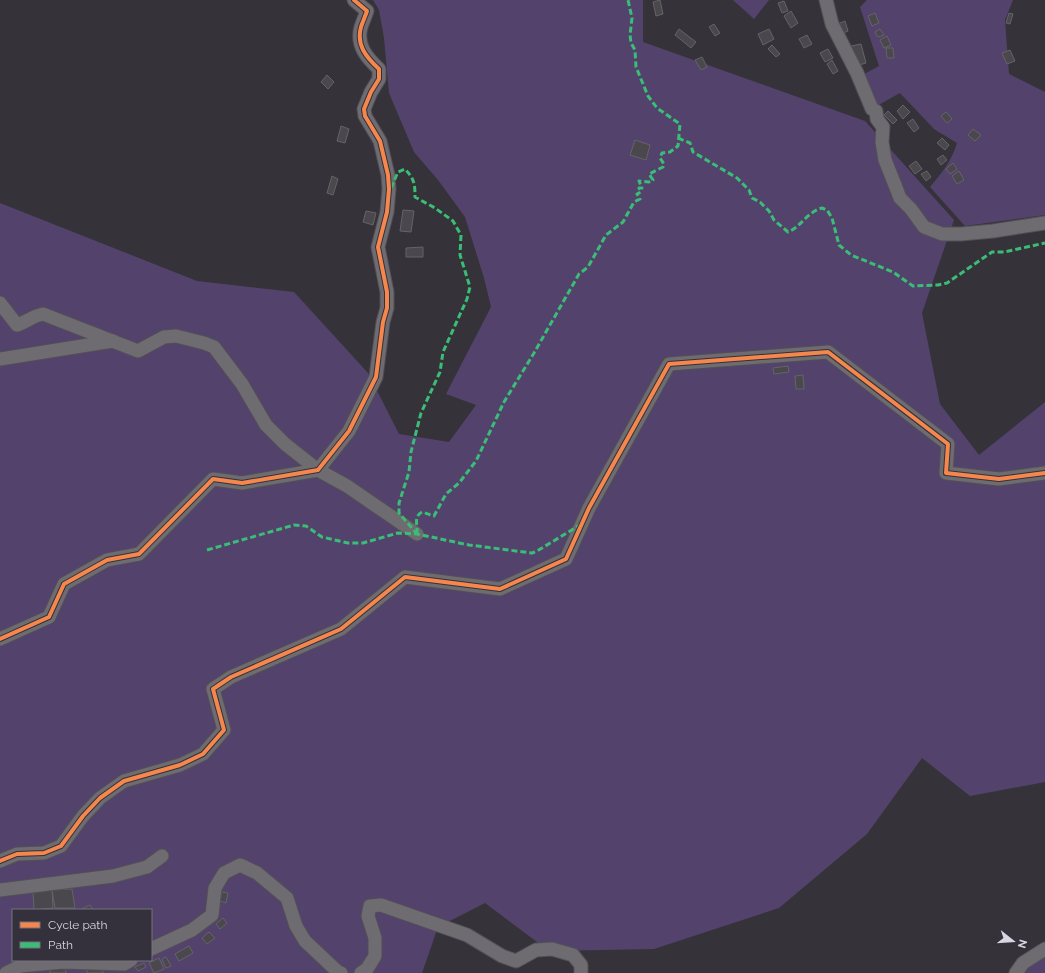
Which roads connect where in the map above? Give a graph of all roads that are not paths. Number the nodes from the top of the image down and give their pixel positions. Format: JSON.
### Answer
{"nodes":[{"id":1,"x":354,"y":0,"type":"edge"},
{"id":2,"x":826,"y":0,"type":"edge"},
{"id":3,"x":1045,"y":223,"type":"edge"},
{"id":4,"x":0,"y":303,"type":"edge"},
{"id":5,"x":113,"y":341,"type":"junction"},
{"id":6,"x":0,"y":359,"type":"edge"},
{"id":7,"x":318,"y":470,"type":"junction"},
{"id":8,"x":1045,"y":473,"type":"edge"},
{"id":9,"x":417,"y":534,"type":"dead end"},
{"id":10,"x":0,"y":639,"type":"edge"},
{"id":11,"x":162,"y":856,"type":"dead end"},
{"id":12,"x":0,"y":861,"type":"edge"},
{"id":13,"x":0,"y":890,"type":"edge"},
{"id":14,"x":152,"y":949,"type":"edge"},
{"id":15,"x":1045,"y":949,"type":"edge"},
{"id":16,"x":129,"y":961,"type":"edge"},
{"id":17,"x":6,"y":973,"type":"edge"},
{"id":18,"x":341,"y":973,"type":"edge"},
{"id":19,"x":361,"y":973,"type":"edge"},
{"id":20,"x":581,"y":973,"type":"edge"},
{"id":21,"x":1016,"y":973,"type":"edge"}],
"edges":[{"from":1,"to":7,"type":"street"},
{"from":2,"to":3,"type":"street"},
{"from":4,"to":5,"type":"street"},
{"from":5,"to":6,"type":"street"},
{"from":5,"to":7,"type":"street"},
{"from":7,"to":9,"type":"street"},
{"from":7,"to":10,"type":"street"},
{"from":8,"to":12,"type":"street"},
{"from":11,"to":13,"type":"street"},
{"from":14,"to":18,"type":"street"},
{"from":15,"to":21,"type":"street"},
{"from":16,"to":17,"type":"street"},
{"from":19,"to":20,"type":"street"}]}
